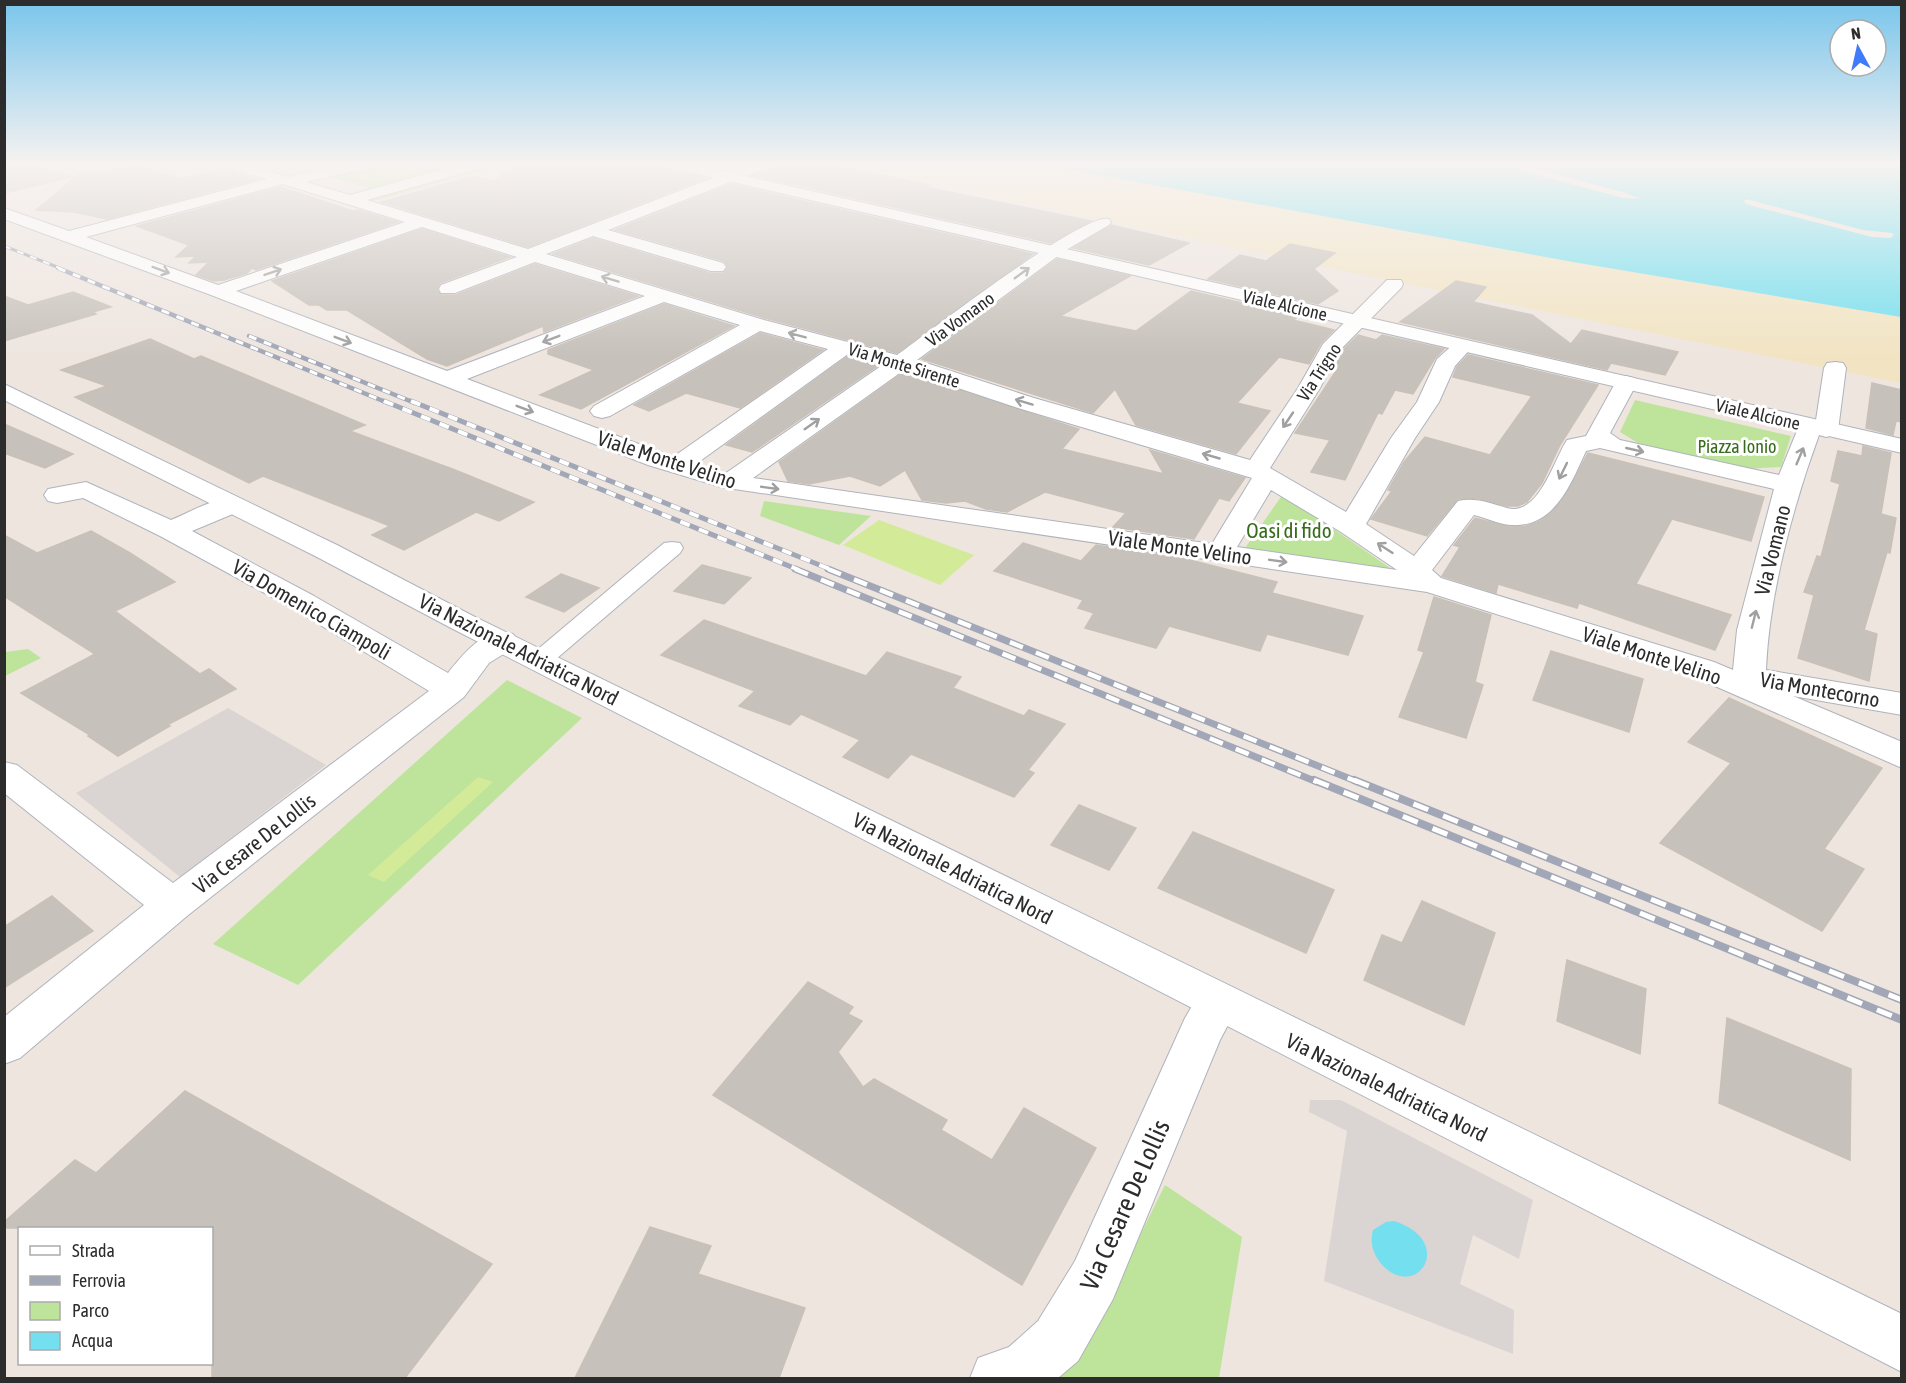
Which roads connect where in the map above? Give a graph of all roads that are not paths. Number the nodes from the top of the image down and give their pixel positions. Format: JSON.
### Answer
{"nodes":[{"id":1,"x":42,"y":228,"type":"edge"},
{"id":2,"x":103,"y":228,"type":"edge"},
{"id":3,"x":406,"y":228,"type":"edge"},
{"id":4,"x":441,"y":228,"type":"edge"},
{"id":5,"x":597,"y":228,"type":"edge"},
{"id":6,"x":947,"y":228,"type":"edge"},
{"id":7,"x":1094,"y":228,"type":"edge"},
{"id":8,"x":591,"y":230,"type":"junction"},
{"id":9,"x":66,"y":237,"type":"junction"},
{"id":10,"x":1052,"y":252,"type":"junction"},
{"id":11,"x":534,"y":255,"type":"junction"},
{"id":12,"x":717,"y":267,"type":"dead end"},
{"id":13,"x":1394,"y":284,"type":"dead end"},
{"id":14,"x":448,"y":289,"type":"dead end"},
{"id":15,"x":218,"y":291,"type":"junction"},
{"id":16,"x":664,"y":295,"type":"junction"},
{"id":17,"x":1358,"y":322,"type":"junction"},
{"id":18,"x":757,"y":324,"type":"junction"},
{"id":19,"x":1463,"y":346,"type":"junction"},
{"id":20,"x":845,"y":347,"type":"junction"},
{"id":21,"x":901,"y":362,"type":"junction"},
{"id":22,"x":1835,"y":368,"type":"dead end"},
{"id":23,"x":447,"y":379,"type":"junction"},
{"id":24,"x":1626,"y":383,"type":"junction"},
{"id":25,"x":7,"y":395,"type":"edge"},
{"id":26,"x":602,"y":411,"type":"dead end"},
{"id":27,"x":1819,"y":428,"type":"junction"},
{"id":28,"x":1605,"y":440,"type":"junction"},
{"id":29,"x":1902,"y":446,"type":"edge"},
{"id":30,"x":677,"y":466,"type":"junction"},
{"id":31,"x":1261,"y":472,"type":"junction"},
{"id":32,"x":730,"y":482,"type":"junction"},
{"id":33,"x":1788,"y":485,"type":"junction"},
{"id":34,"x":57,"y":495,"type":"dead end"},
{"id":35,"x":231,"y":505,"type":"junction"},
{"id":36,"x":1351,"y":526,"type":"junction"},
{"id":37,"x":170,"y":530,"type":"junction"},
{"id":38,"x":672,"y":548,"type":"dead end"},
{"id":39,"x":1220,"y":553,"type":"junction"},
{"id":40,"x":1424,"y":578,"type":"junction"},
{"id":41,"x":522,"y":651,"type":"junction"},
{"id":42,"x":1703,"y":669,"type":"junction"},
{"id":43,"x":1749,"y":677,"type":"junction"},
{"id":44,"x":452,"y":690,"type":"junction"},
{"id":45,"x":1899,"y":703,"type":"edge"},
{"id":46,"x":1899,"y":755,"type":"edge"},
{"id":47,"x":4,"y":774,"type":"edge"},
{"id":48,"x":173,"y":905,"type":"junction"},
{"id":49,"x":1218,"y":1002,"type":"junction"},
{"id":50,"x":4,"y":1044,"type":"edge"},
{"id":51,"x":1902,"y":1344,"type":"edge"},
{"id":52,"x":998,"y":1378,"type":"edge"}],
"edges":[{"from":1,"to":9,"type":"street","name":"Viale Monte Velino"},
{"from":2,"to":9,"type":"street"},
{"from":15,"to":3,"type":"street","one_way":true},
{"from":4,"to":11,"type":"street","name":"Via Monte Sirente"},
{"from":5,"to":8,"type":"street"},
{"from":6,"to":10,"type":"street","name":"Viale Alcione"},
{"from":7,"to":10,"type":"street","name":"Via Vomano"},
{"from":8,"to":11,"type":"street"},
{"from":8,"to":12,"type":"street"},
{"from":9,"to":15,"type":"street","name":"Viale Monte Velino","one_way":true},
{"from":10,"to":17,"type":"street","name":"Viale Alcione"},
{"from":21,"to":10,"type":"street","name":"Via Vomano","one_way":true},
{"from":11,"to":14,"type":"street"},
{"from":16,"to":11,"type":"street","name":"Via Monte Sirente","one_way":true},
{"from":13,"to":17,"type":"street","name":"Via Trigno"},
{"from":15,"to":23,"type":"street","name":"Viale Monte Velino","one_way":true},
{"from":16,"to":18,"type":"street","name":"Via Monte Sirente"},
{"from":16,"to":23,"type":"street","one_way":true},
{"from":17,"to":19,"type":"street","name":"Viale Alcione"},
{"from":17,"to":31,"type":"street","name":"Via Trigno","one_way":true},
{"from":20,"to":18,"type":"street","name":"Via Monte Sirente","one_way":true},
{"from":18,"to":26,"type":"street"},
{"from":19,"to":24,"type":"street","name":"Viale Alcione"},
{"from":19,"to":36,"type":"street"},
{"from":20,"to":21,"type":"street","name":"Via Monte Sirente"},
{"from":20,"to":30,"type":"street"},
{"from":31,"to":21,"type":"street","name":"Via Monte Sirente","one_way":true},
{"from":32,"to":21,"type":"street","name":"Via Vomano","one_way":true},
{"from":22,"to":27,"type":"street","name":"Via Vomano"},
{"from":23,"to":30,"type":"street","name":"Viale Monte Velino","one_way":true},
{"from":24,"to":27,"type":"street","name":"Viale Alcione"},
{"from":24,"to":28,"type":"street"},
{"from":25,"to":35,"type":"street","name":"Via Nazionale Adriatica Nord"},
{"from":27,"to":29,"type":"street","name":"Viale Alcione"},
{"from":33,"to":27,"type":"street","name":"Via Vomano","one_way":true},
{"from":28,"to":33,"type":"street","one_way":true},
{"from":28,"to":40,"type":"street","one_way":true},
{"from":30,"to":32,"type":"street","name":"Viale Monte Velino"},
{"from":31,"to":36,"type":"street","name":"Via Monte Sirente"},
{"from":31,"to":39,"type":"street","name":"Via Trigno"},
{"from":32,"to":39,"type":"street","name":"Viale Monte Velino","one_way":true},
{"from":43,"to":33,"type":"street","name":"Via Vomano","one_way":true},
{"from":34,"to":37,"type":"street","name":"Via Domenico Ciampoli"},
{"from":35,"to":37,"type":"street"},
{"from":35,"to":41,"type":"street","name":"Via Nazionale Adriatica Nord"},
{"from":40,"to":36,"type":"street","name":"Via Monte Sirente","one_way":true},
{"from":37,"to":44,"type":"street","name":"Via Domenico Ciampoli"},
{"from":38,"to":41,"type":"street"},
{"from":39,"to":40,"type":"street","name":"Viale Monte Velino","one_way":true},
{"from":40,"to":42,"type":"street","name":"Viale Monte Velino"},
{"from":41,"to":44,"type":"street","name":"Via Cesare De Lollis"},
{"from":41,"to":49,"type":"street","name":"Via Nazionale Adriatica Nord"},
{"from":42,"to":43,"type":"street","name":"Via Montecorno"},
{"from":42,"to":46,"type":"street","name":"Viale Monte Velino"},
{"from":43,"to":45,"type":"street","name":"Via Montecorno"},
{"from":44,"to":48,"type":"street","name":"Via Cesare De Lollis"},
{"from":45,"to":46,"type":"street"},
{"from":47,"to":48,"type":"street"},
{"from":48,"to":50,"type":"street","name":"Via Cesare De Lollis"},
{"from":49,"to":51,"type":"street","name":"Via Nazionale Adriatica Nord"},
{"from":49,"to":52,"type":"street","name":"Via Cesare De Lollis"}]}
